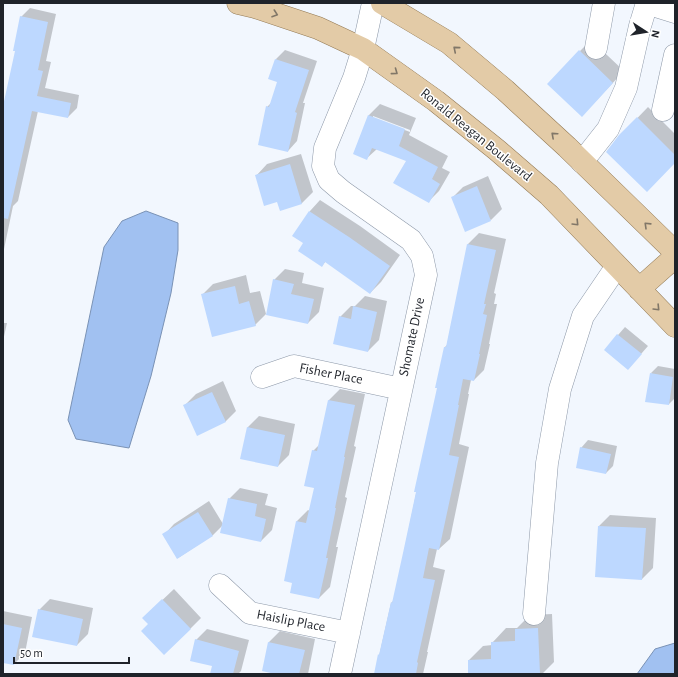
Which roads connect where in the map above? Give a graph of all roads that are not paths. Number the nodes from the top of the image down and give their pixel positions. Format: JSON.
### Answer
{"nodes":[{"id":1,"x":238,"y":3,"type":"edge"},
{"id":2,"x":373,"y":3,"type":"edge"},
{"id":3,"x":382,"y":3,"type":"edge"},
{"id":4,"x":604,"y":3,"type":"edge"},
{"id":5,"x":647,"y":3,"type":"edge"},
{"id":6,"x":654,"y":3,"type":"edge"},
{"id":7,"x":675,"y":12,"type":"edge"},
{"id":8,"x":596,"y":48,"type":"dead end"},
{"id":9,"x":363,"y":49,"type":"junction"},
{"id":10,"x":675,"y":55,"type":"edge"},
{"id":11,"x":663,"y":110,"type":"dead end"},
{"id":12,"x":582,"y":162,"type":"junction"},
{"id":13,"x":675,"y":252,"type":"edge"},
{"id":14,"x":675,"y":257,"type":"edge"},
{"id":15,"x":617,"y":266,"type":"junction"},
{"id":16,"x":639,"y":289,"type":"junction"},
{"id":17,"x":675,"y":326,"type":"edge"},
{"id":18,"x":262,"y":378,"type":"dead end"},
{"id":19,"x":401,"y":389,"type":"junction"},
{"id":20,"x":220,"y":585,"type":"dead end"},
{"id":21,"x":534,"y":614,"type":"dead end"},
{"id":22,"x":349,"y":633,"type":"junction"},
{"id":23,"x":340,"y":674,"type":"edge"}],
"edges":[{"from":1,"to":9,"type":"main road","name":"Ronald Reagan Boulevard","one_way":true},
{"from":2,"to":9,"type":"street","name":"Shomate Drive"},
{"from":12,"to":3,"type":"main road","one_way":true},
{"from":4,"to":8,"type":"street"},
{"from":5,"to":12,"type":"street"},
{"from":6,"to":7,"type":"street"},
{"from":9,"to":15,"type":"main road","name":"Ronald Reagan Boulevard","one_way":true},
{"from":9,"to":19,"type":"street","name":"Shomate Drive"},
{"from":10,"to":11,"type":"street"},
{"from":13,"to":12,"type":"main road","one_way":true},
{"from":14,"to":16,"type":"main road"},
{"from":15,"to":16,"type":"main road","name":"Ronald Reagan Boulevard"},
{"from":15,"to":21,"type":"street"},
{"from":16,"to":17,"type":"main road","name":"Ronald Reagan Boulevard","one_way":true},
{"from":18,"to":19,"type":"street","name":"Fisher Place"},
{"from":19,"to":22,"type":"street","name":"Shomate Drive"},
{"from":20,"to":22,"type":"street","name":"Haislip Place"},
{"from":22,"to":23,"type":"street","name":"Shomate Drive"}]}
